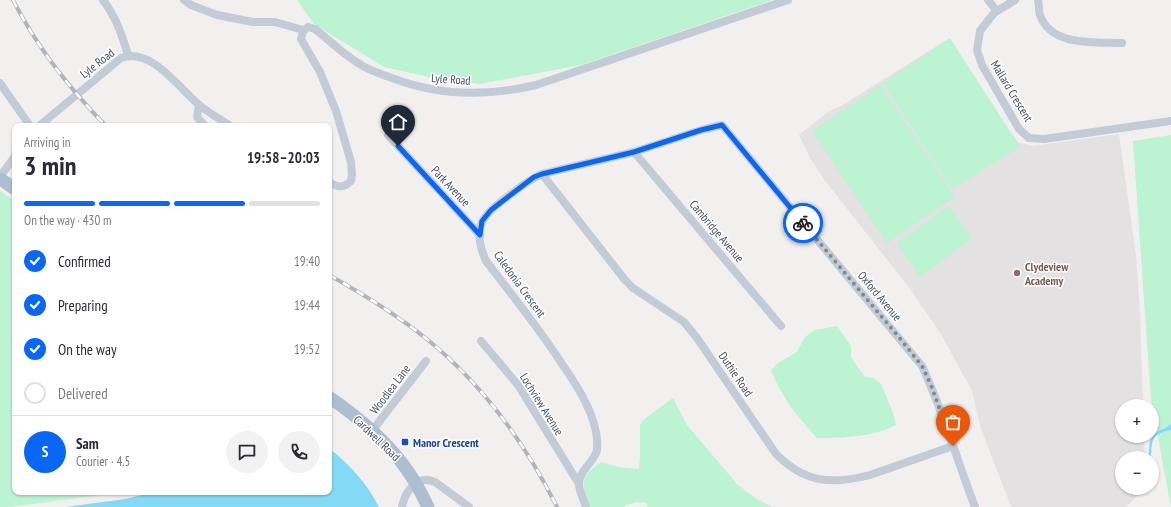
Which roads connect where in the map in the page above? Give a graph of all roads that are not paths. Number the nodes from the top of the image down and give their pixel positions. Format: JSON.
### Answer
{"nodes":[{"id":1,"x":103,"y":0,"type":"edge"},
{"id":2,"x":184,"y":0,"type":"edge"},
{"id":3,"x":788,"y":0,"type":"edge"},
{"id":4,"x":988,"y":0,"type":"edge"},
{"id":5,"x":1015,"y":0,"type":"edge"},
{"id":6,"x":1038,"y":0,"type":"edge"},
{"id":7,"x":997,"y":11,"type":"junction"},
{"id":8,"x":303,"y":30,"type":"junction"},
{"id":9,"x":1122,"y":43,"type":"dead end"},
{"id":10,"x":128,"y":55,"type":"junction"},
{"id":11,"x":0,"y":83,"type":"edge"},
{"id":12,"x":199,"y":105,"type":"junction"},
{"id":13,"x":1171,"y":121,"type":"edge"},
{"id":14,"x":28,"y":123,"type":"edge"},
{"id":15,"x":43,"y":123,"type":"edge"},
{"id":16,"x":202,"y":123,"type":"edge"},
{"id":17,"x":226,"y":123,"type":"edge"},
{"id":18,"x":722,"y":125,"type":"joint"},
{"id":19,"x":388,"y":135,"type":"dead end"},
{"id":20,"x":634,"y":152,"type":"junction"},
{"id":21,"x":12,"y":160,"type":"edge"},
{"id":22,"x":542,"y":174,"type":"junction"},
{"id":23,"x":0,"y":178,"type":"edge"},
{"id":24,"x":332,"y":184,"type":"edge"},
{"id":25,"x":12,"y":187,"type":"edge"},
{"id":26,"x":480,"y":235,"type":"junction"},
{"id":27,"x":781,"y":326,"type":"dead end"},
{"id":28,"x":481,"y":340,"type":"dead end"},
{"id":29,"x":426,"y":361,"type":"dead end"},
{"id":30,"x":332,"y":399,"type":"edge"},
{"id":31,"x":372,"y":431,"type":"junction"},
{"id":32,"x":953,"y":446,"type":"junction"},
{"id":33,"x":416,"y":483,"type":"junction"},
{"id":34,"x":579,"y":484,"type":"junction"},
{"id":35,"x":402,"y":507,"type":"edge"},
{"id":36,"x":428,"y":507,"type":"edge"},
{"id":37,"x":469,"y":507,"type":"edge"},
{"id":38,"x":586,"y":507,"type":"edge"},
{"id":39,"x":975,"y":507,"type":"edge"}],
"edges":[{"from":1,"to":10,"type":"street"},
{"from":2,"to":8,"type":"street","name":"Lyle Road"},
{"from":3,"to":8,"type":"street","name":"Lyle Road"},
{"from":4,"to":7,"type":"street"},
{"from":5,"to":7,"type":"street","name":"Mallard Crescent"},
{"from":6,"to":9,"type":"street"},
{"from":7,"to":13,"type":"street","name":"Mallard Crescent"},
{"from":8,"to":24,"type":"street"},
{"from":10,"to":12,"type":"street","name":"Lyle Road"},
{"from":10,"to":15,"type":"street","name":"Lyle Road"},
{"from":11,"to":14,"type":"street"},
{"from":12,"to":16,"type":"street"},
{"from":12,"to":17,"type":"street","name":"Lyle Road"},
{"from":18,"to":20,"type":"street","name":"Caledonia Crescent"},
{"from":18,"to":32,"type":"street","name":"Oxford Avenue"},
{"from":19,"to":26,"type":"street","name":"Park Avenue"},
{"from":20,"to":22,"type":"street","name":"Caledonia Crescent"},
{"from":20,"to":27,"type":"street","name":"Cambridge Avenue"},
{"from":21,"to":23,"type":"street"},
{"from":22,"to":26,"type":"street","name":"Caledonia Crescent"},
{"from":22,"to":32,"type":"street","name":"Duthie Road"},
{"from":23,"to":25,"type":"main road"},
{"from":26,"to":34,"type":"street","name":"Caledonia Crescent"},
{"from":28,"to":34,"type":"street","name":"Lochview Avenue"},
{"from":29,"to":31,"type":"street","name":"Woodlea Lane"},
{"from":30,"to":31,"type":"main road","name":"Cardwell Road"},
{"from":31,"to":33,"type":"main road","name":"Cardwell Road"},
{"from":32,"to":39,"type":"street","name":"Oxford Avenue"},
{"from":33,"to":35,"type":"street"},
{"from":33,"to":36,"type":"main road","name":"Cardwell Road"},
{"from":33,"to":37,"type":"street"},
{"from":34,"to":38,"type":"street"}]}
